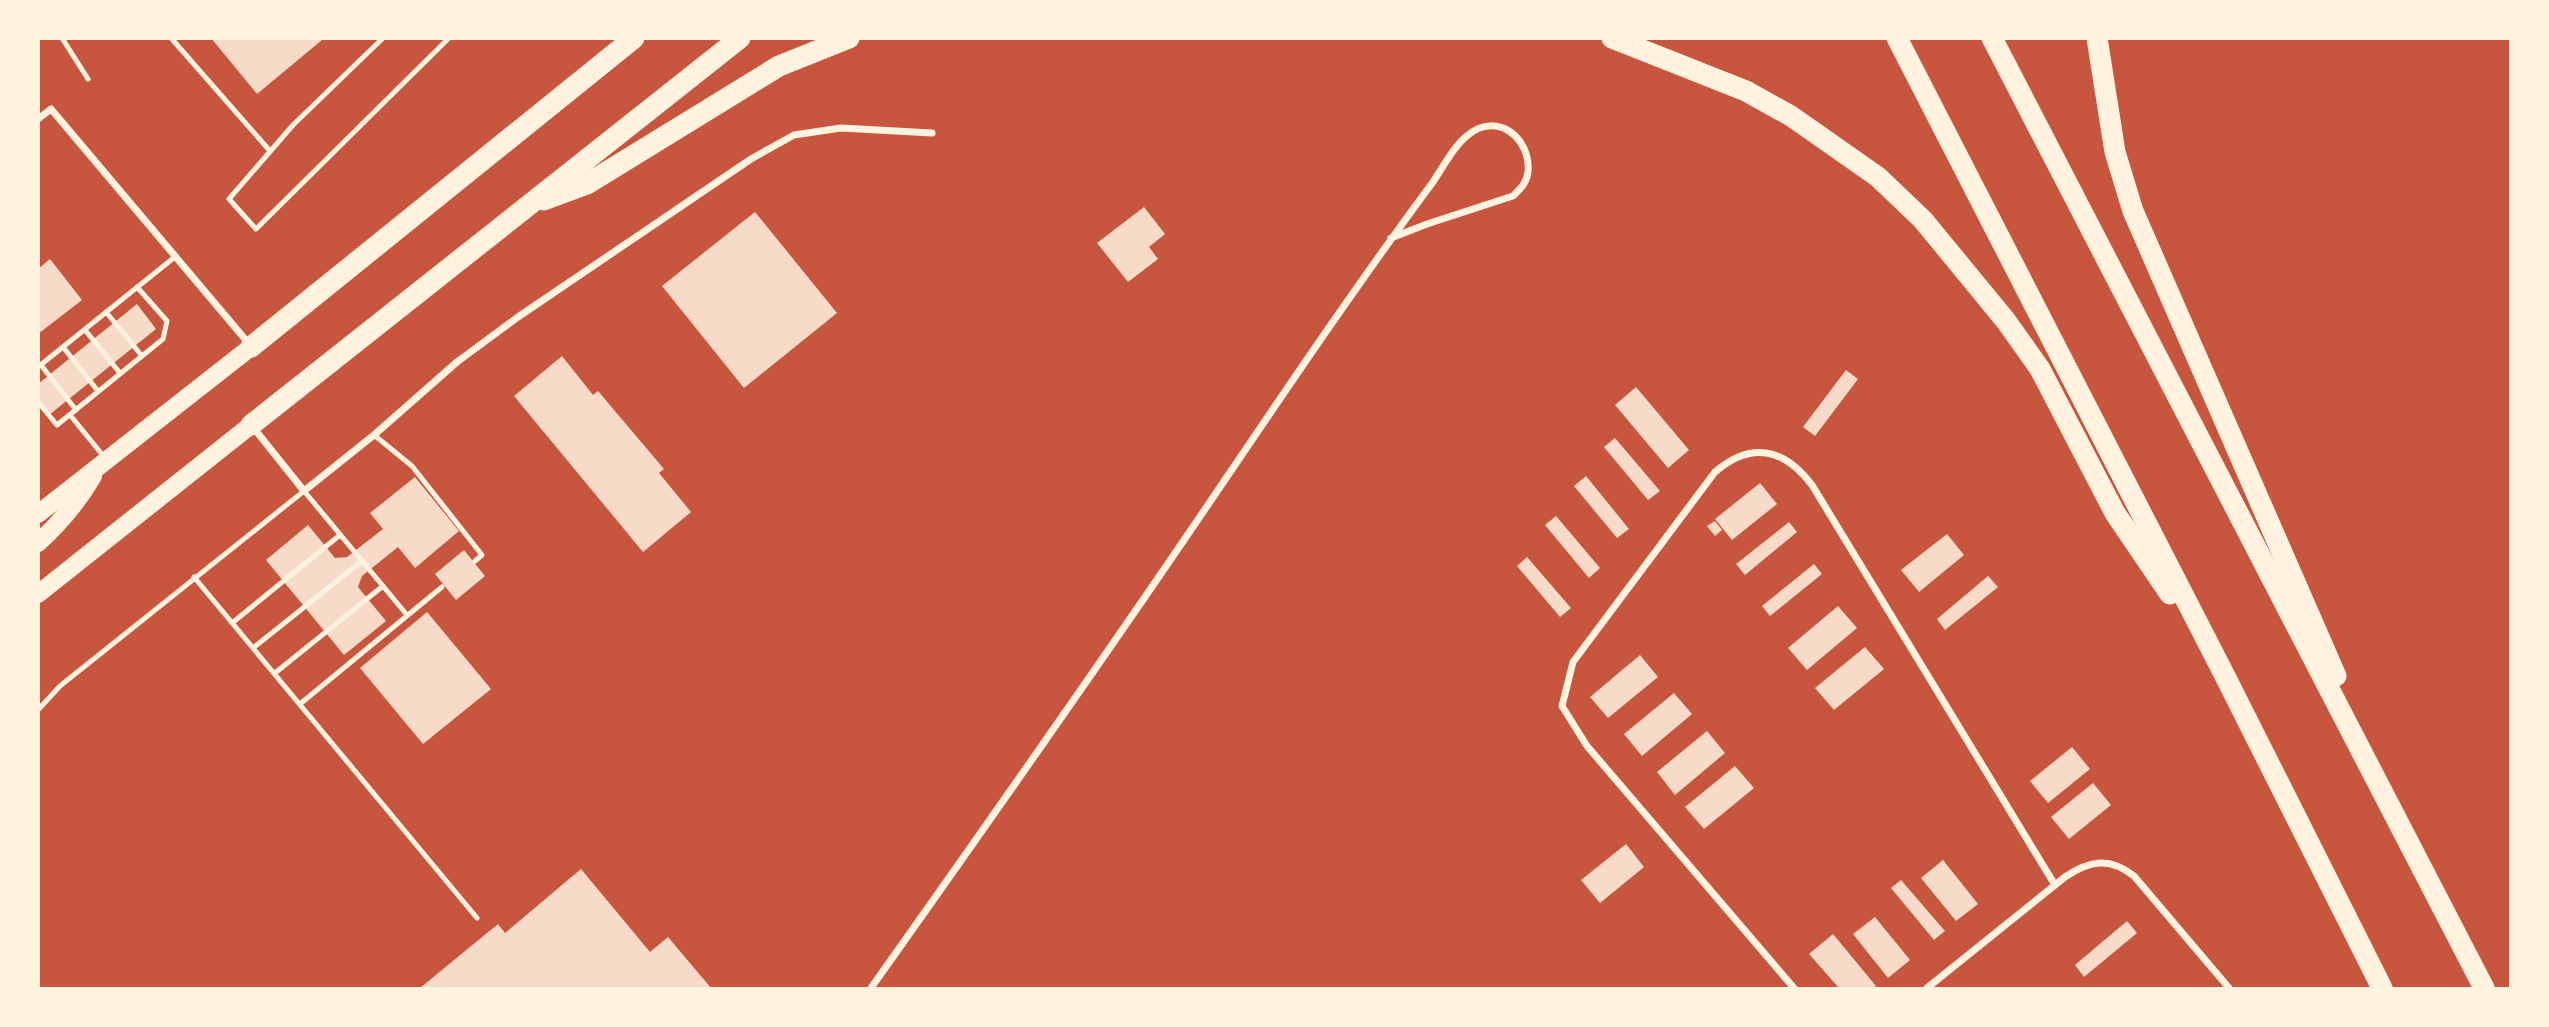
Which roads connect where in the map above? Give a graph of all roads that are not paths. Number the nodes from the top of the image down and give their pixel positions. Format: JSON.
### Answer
{"nodes":[{"id":1,"x":62,"y":38,"type":"edge"},
{"id":2,"x":171,"y":38,"type":"edge"},
{"id":3,"x":383,"y":38,"type":"edge"},
{"id":4,"x":449,"y":38,"type":"edge"},
{"id":5,"x":634,"y":38,"type":"edge"},
{"id":6,"x":740,"y":38,"type":"edge"},
{"id":7,"x":849,"y":38,"type":"edge"},
{"id":8,"x":1612,"y":38,"type":"edge"},
{"id":9,"x":1897,"y":38,"type":"edge"},
{"id":10,"x":1992,"y":38,"type":"edge"},
{"id":11,"x":2097,"y":38,"type":"edge"},
{"id":12,"x":88,"y":79,"type":"dead end"},
{"id":13,"x":38,"y":119,"type":"edge"},
{"id":14,"x":932,"y":134,"type":"dead end"},
{"id":15,"x":270,"y":150,"type":"junction"},
{"id":16,"x":526,"y":208,"type":"junction"},
{"id":17,"x":1391,"y":238,"type":"junction"},
{"id":18,"x":176,"y":256,"type":"junction"},
{"id":19,"x":137,"y":287,"type":"junction"},
{"id":20,"x":106,"y":312,"type":"junction"},
{"id":21,"x":85,"y":330,"type":"junction"},
{"id":22,"x":63,"y":347,"type":"junction"},
{"id":23,"x":251,"y":347,"type":"junction"},
{"id":24,"x":142,"y":356,"type":"junction"},
{"id":25,"x":40,"y":366,"type":"edge"},
{"id":26,"x":120,"y":373,"type":"junction"},
{"id":27,"x":98,"y":391,"type":"junction"},
{"id":28,"x":38,"y":402,"type":"edge"},
{"id":29,"x":76,"y":410,"type":"junction"},
{"id":30,"x":70,"y":415,"type":"junction"},
{"id":31,"x":251,"y":425,"type":"junction"},
{"id":32,"x":374,"y":435,"type":"junction"},
{"id":33,"x":102,"y":464,"type":"junction"},
{"id":34,"x":304,"y":491,"type":"junction"},
{"id":35,"x":38,"y":514,"type":"edge"},
{"id":36,"x":340,"y":534,"type":"junction"},
{"id":37,"x":38,"y":543,"type":"edge"},
{"id":38,"x":362,"y":561,"type":"junction"},
{"id":39,"x":475,"y":561,"type":"dead end"},
{"id":40,"x":194,"y":577,"type":"junction"},
{"id":41,"x":383,"y":586,"type":"junction"},
{"id":42,"x":442,"y":587,"type":"dead end"},
{"id":43,"x":38,"y":594,"type":"edge"},
{"id":44,"x":407,"y":615,"type":"junction"},
{"id":45,"x":232,"y":623,"type":"junction"},
{"id":46,"x":253,"y":648,"type":"junction"},
{"id":47,"x":275,"y":673,"type":"junction"},
{"id":48,"x":2225,"y":676,"type":"junction"},
{"id":49,"x":300,"y":704,"type":"junction"},
{"id":50,"x":38,"y":710,"type":"edge"},
{"id":51,"x":2397,"y":820,"type":"junction"},
{"id":52,"x":2055,"y":885,"type":"junction"},
{"id":53,"x":477,"y":918,"type":"dead end"},
{"id":54,"x":1936,"y":982,"type":"junction"},
{"id":55,"x":871,"y":989,"type":"edge"},
{"id":56,"x":1794,"y":989,"type":"edge"},
{"id":57,"x":1927,"y":989,"type":"edge"},
{"id":58,"x":1941,"y":989,"type":"edge"},
{"id":59,"x":2230,"y":989,"type":"edge"},
{"id":60,"x":2382,"y":989,"type":"edge"},
{"id":61,"x":2484,"y":989,"type":"edge"}],
"edges":[{"from":1,"to":12,"type":"lane"},
{"from":2,"to":15,"type":"lane"},
{"from":3,"to":15,"type":"lane"},
{"from":4,"to":15,"type":"lane"},
{"from":5,"to":23,"type":"highway"},
{"from":6,"to":16,"type":"highway"},
{"from":7,"to":16,"type":"highway"},
{"from":8,"to":48,"type":"highway"},
{"from":9,"to":48,"type":"highway"},
{"from":10,"to":51,"type":"highway"},
{"from":11,"to":51,"type":"highway"},
{"from":13,"to":18,"type":"street"},
{"from":14,"to":32,"type":"street"},
{"from":16,"to":31,"type":"highway"},
{"from":17,"to":17,"type":"street"},
{"from":17,"to":55,"type":"street"},
{"from":18,"to":19,"type":"lane"},
{"from":18,"to":23,"type":"street"},
{"from":19,"to":20,"type":"lane"},
{"from":19,"to":24,"type":"lane"},
{"from":20,"to":21,"type":"lane"},
{"from":20,"to":24,"type":"lane"},
{"from":21,"to":22,"type":"lane"},
{"from":21,"to":26,"type":"lane"},
{"from":22,"to":25,"type":"lane"},
{"from":22,"to":27,"type":"lane"},
{"from":23,"to":33,"type":"main road"},
{"from":24,"to":26,"type":"lane"},
{"from":25,"to":29,"type":"lane"},
{"from":26,"to":27,"type":"lane"},
{"from":27,"to":29,"type":"lane"},
{"from":28,"to":30,"type":"lane"},
{"from":29,"to":30,"type":"lane"},
{"from":30,"to":33,"type":"lane"},
{"from":31,"to":34,"type":"street"},
{"from":31,"to":43,"type":"main road"},
{"from":32,"to":34,"type":"street"},
{"from":32,"to":39,"type":"lane"},
{"from":33,"to":35,"type":"main road"},
{"from":33,"to":37,"type":"main road"},
{"from":34,"to":36,"type":"lane"},
{"from":34,"to":40,"type":"lane"},
{"from":36,"to":38,"type":"lane"},
{"from":36,"to":45,"type":"lane"},
{"from":38,"to":41,"type":"lane"},
{"from":38,"to":46,"type":"lane"},
{"from":40,"to":45,"type":"lane"},
{"from":40,"to":50,"type":"lane"},
{"from":41,"to":44,"type":"lane"},
{"from":41,"to":47,"type":"lane"},
{"from":42,"to":44,"type":"lane"},
{"from":44,"to":49,"type":"lane"},
{"from":45,"to":46,"type":"lane"},
{"from":46,"to":47,"type":"lane"},
{"from":47,"to":49,"type":"lane"},
{"from":48,"to":60,"type":"highway"},
{"from":49,"to":53,"type":"lane"},
{"from":51,"to":61,"type":"highway"},
{"from":52,"to":54,"type":"street"},
{"from":52,"to":56,"type":"street"},
{"from":52,"to":59,"type":"street"},
{"from":54,"to":57,"type":"street"},
{"from":54,"to":58,"type":"street"}]}
